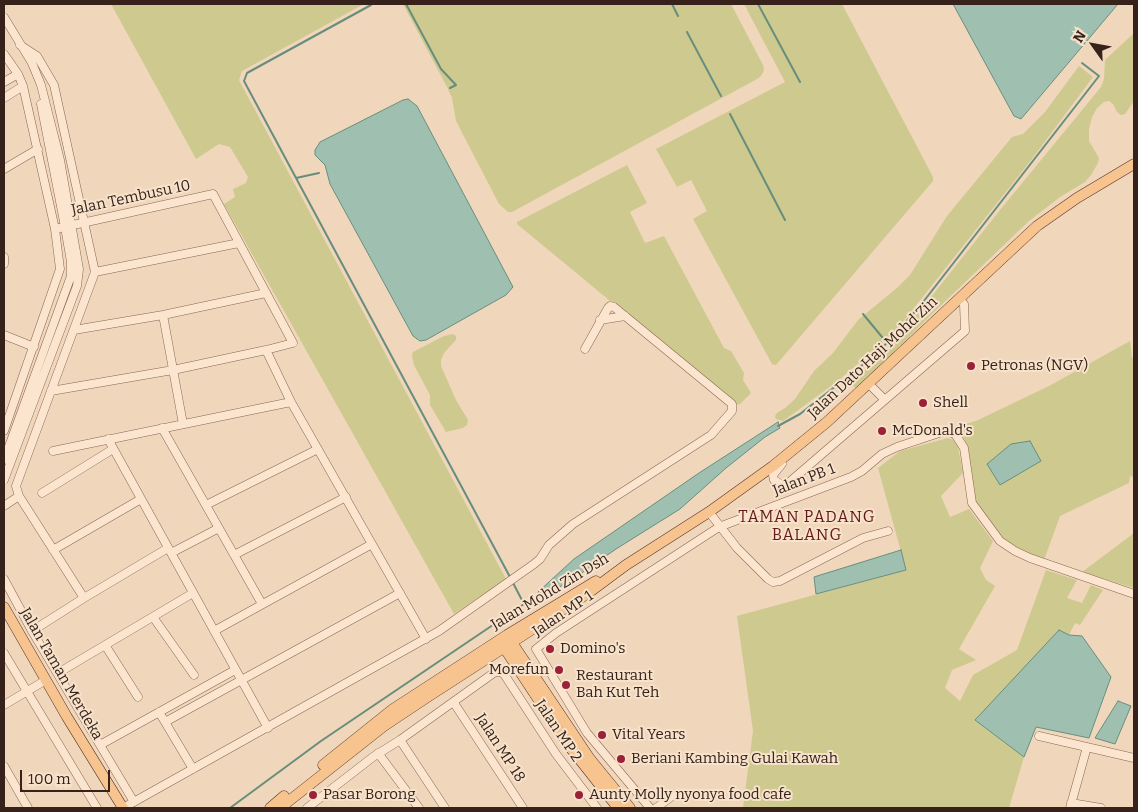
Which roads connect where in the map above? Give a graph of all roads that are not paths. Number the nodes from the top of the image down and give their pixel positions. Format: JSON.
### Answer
{"nodes":[{"id":1,"x":4,"y":17,"type":"edge"},
{"id":2,"x":4,"y":26,"type":"edge"},
{"id":3,"x":20,"y":45,"type":"junction"},
{"id":4,"x":4,"y":54,"type":"edge"},
{"id":5,"x":18,"y":74,"type":"junction"},
{"id":6,"x":4,"y":82,"type":"edge"},
{"id":7,"x":23,"y":86,"type":"junction"},
{"id":8,"x":4,"y":98,"type":"edge"},
{"id":9,"x":60,"y":114,"type":"junction"},
{"id":10,"x":46,"y":116,"type":"junction"},
{"id":11,"x":38,"y":149,"type":"junction"},
{"id":12,"x":1134,"y":164,"type":"edge"},
{"id":13,"x":4,"y":169,"type":"edge"},
{"id":14,"x":83,"y":223,"type":"junction"},
{"id":15,"x":68,"y":226,"type":"junction"},
{"id":16,"x":55,"y":229,"type":"junction"},
{"id":17,"x":239,"y":243,"type":"junction"},
{"id":18,"x":4,"y":257,"type":"edge"},
{"id":19,"x":4,"y":264,"type":"edge"},
{"id":20,"x":95,"y":272,"type":"junction"},
{"id":21,"x":266,"y":293,"type":"junction"},
{"id":22,"x":959,"y":299,"type":"junction"},
{"id":23,"x":163,"y":315,"type":"junction"},
{"id":24,"x":74,"y":330,"type":"junction"},
{"id":25,"x":4,"y":336,"type":"edge"},
{"id":26,"x":34,"y":347,"type":"junction"},
{"id":27,"x":585,"y":349,"type":"dead end"},
{"id":28,"x":266,"y":350,"type":"junction"},
{"id":29,"x":173,"y":370,"type":"junction"},
{"id":30,"x":869,"y":384,"type":"junction"},
{"id":31,"x":51,"y":391,"type":"junction"},
{"id":32,"x":885,"y":400,"type":"junction"},
{"id":33,"x":291,"y":402,"type":"junction"},
{"id":34,"x":183,"y":424,"type":"junction"},
{"id":35,"x":162,"y":428,"type":"junction"},
{"id":36,"x":4,"y":431,"type":"edge"},
{"id":37,"x":108,"y":439,"type":"junction"},
{"id":38,"x":805,"y":441,"type":"junction"},
{"id":39,"x":9,"y":448,"type":"edge"},
{"id":40,"x":113,"y":449,"type":"junction"},
{"id":41,"x":318,"y":449,"type":"junction"},
{"id":42,"x":53,"y":451,"type":"dead end"},
{"id":43,"x":28,"y":456,"type":"junction"},
{"id":44,"x":4,"y":460,"type":"edge"},
{"id":45,"x":4,"y":480,"type":"edge"},
{"id":46,"x":42,"y":493,"type":"dead end"},
{"id":47,"x":19,"y":496,"type":"junction"},
{"id":48,"x":346,"y":497,"type":"junction"},
{"id":49,"x":141,"y":499,"type":"junction"},
{"id":50,"x":206,"y":505,"type":"junction"},
{"id":51,"x":4,"y":506,"type":"edge"},
{"id":52,"x":709,"y":512,"type":"junction"},
{"id":53,"x":719,"y":527,"type":"junction"},
{"id":54,"x":219,"y":528,"type":"junction"},
{"id":55,"x":888,"y":531,"type":"dead end"},
{"id":56,"x":372,"y":544,"type":"junction"},
{"id":57,"x":53,"y":550,"type":"junction"},
{"id":58,"x":170,"y":551,"type":"junction"},
{"id":59,"x":234,"y":555,"type":"junction"},
{"id":60,"x":626,"y":565,"type":"junction"},
{"id":61,"x":4,"y":579,"type":"edge"},
{"id":62,"x":193,"y":593,"type":"junction"},
{"id":63,"x":400,"y":593,"type":"junction"},
{"id":64,"x":1134,"y":594,"type":"edge"},
{"id":65,"x":84,"y":598,"type":"junction"},
{"id":66,"x":262,"y":604,"type":"junction"},
{"id":67,"x":4,"y":607,"type":"edge"},
{"id":68,"x":153,"y":617,"type":"junction"},
{"id":69,"x":538,"y":625,"type":"junction"},
{"id":70,"x":32,"y":631,"type":"junction"},
{"id":71,"x":214,"y":631,"type":"junction"},
{"id":72,"x":426,"y":639,"type":"junction"},
{"id":73,"x":505,"y":641,"type":"junction"},
{"id":74,"x":105,"y":645,"type":"junction"},
{"id":75,"x":4,"y":653,"type":"edge"},
{"id":76,"x":484,"y":660,"type":"junction"},
{"id":77,"x":527,"y":664,"type":"junction"},
{"id":78,"x":236,"y":670,"type":"junction"},
{"id":79,"x":58,"y":673,"type":"junction"},
{"id":80,"x":522,"y":673,"type":"junction"},
{"id":81,"x":194,"y":675,"type":"dead end"},
{"id":82,"x":46,"y":680,"type":"junction"},
{"id":83,"x":241,"y":680,"type":"junction"},
{"id":84,"x":27,"y":691,"type":"junction"},
{"id":85,"x":138,"y":697,"type":"dead end"},
{"id":86,"x":454,"y":703,"type":"junction"},
{"id":87,"x":4,"y":705,"type":"edge"},
{"id":88,"x":159,"y":712,"type":"junction"},
{"id":89,"x":165,"y":722,"type":"junction"},
{"id":90,"x":268,"y":728,"type":"junction"},
{"id":91,"x":1038,"y":736,"type":"dead end"},
{"id":92,"x":400,"y":740,"type":"junction"},
{"id":93,"x":363,"y":742,"type":"junction"},
{"id":94,"x":100,"y":745,"type":"junction"},
{"id":95,"x":569,"y":746,"type":"junction"},
{"id":96,"x":1087,"y":747,"type":"junction"},
{"id":97,"x":556,"y":754,"type":"junction"},
{"id":98,"x":375,"y":755,"type":"junction"},
{"id":99,"x":1134,"y":758,"type":"edge"},
{"id":100,"x":4,"y":766,"type":"edge"},
{"id":101,"x":193,"y":769,"type":"junction"},
{"id":102,"x":6,"y":775,"type":"edge"},
{"id":103,"x":675,"y":794,"type":"dead end"},
{"id":104,"x":134,"y":802,"type":"junction"},
{"id":105,"x":1070,"y":806,"type":"edge"},
{"id":106,"x":28,"y":808,"type":"edge"},
{"id":107,"x":96,"y":808,"type":"edge"},
{"id":108,"x":123,"y":808,"type":"edge"},
{"id":109,"x":270,"y":808,"type":"edge"},
{"id":110,"x":280,"y":808,"type":"edge"},
{"id":111,"x":306,"y":808,"type":"edge"},
{"id":112,"x":419,"y":808,"type":"edge"},
{"id":113,"x":445,"y":808,"type":"edge"},
{"id":114,"x":523,"y":808,"type":"edge"},
{"id":115,"x":597,"y":808,"type":"edge"},
{"id":116,"x":618,"y":808,"type":"edge"},
{"id":117,"x":630,"y":808,"type":"edge"},
{"id":118,"x":650,"y":808,"type":"edge"},
{"id":119,"x":656,"y":808,"type":"edge"},
{"id":120,"x":1101,"y":808,"type":"edge"}],
"edges":[{"from":1,"to":3,"type":"street"},
{"from":2,"to":10,"type":"street"},
{"from":3,"to":9,"type":"street"},
{"from":3,"to":10,"type":"street"},
{"from":4,"to":5,"type":"street"},
{"from":5,"to":6,"type":"street"},
{"from":5,"to":7,"type":"street"},
{"from":7,"to":8,"type":"street"},
{"from":7,"to":11,"type":"street"},
{"from":9,"to":10,"type":"street"},
{"from":9,"to":14,"type":"street"},
{"from":10,"to":15,"type":"street"},
{"from":11,"to":13,"type":"street"},
{"from":11,"to":16,"type":"street"},
{"from":12,"to":22,"type":"main road","name":"Jalan Dato Haji Mohd Zin"},
{"from":14,"to":15,"type":"street","name":"Jalan Tembusu 10"},
{"from":14,"to":17,"type":"street","name":"Jalan Tembusu 10"},
{"from":14,"to":20,"type":"street"},
{"from":15,"to":16,"type":"street","name":"Jalan Tembusu 10"},
{"from":15,"to":39,"type":"street"},
{"from":16,"to":26,"type":"street"},
{"from":17,"to":20,"type":"street"},
{"from":17,"to":21,"type":"street"},
{"from":18,"to":19,"type":"street"},
{"from":20,"to":24,"type":"street"},
{"from":21,"to":23,"type":"street"},
{"from":21,"to":28,"type":"street"},
{"from":22,"to":30,"type":"main road","name":"Jalan Dato Haji Mohd Zin"},
{"from":22,"to":32,"type":"street"},
{"from":23,"to":24,"type":"street"},
{"from":23,"to":29,"type":"street"},
{"from":24,"to":31,"type":"street"},
{"from":25,"to":26,"type":"street"},
{"from":26,"to":36,"type":"street"},
{"from":27,"to":72,"type":"street"},
{"from":28,"to":29,"type":"street"},
{"from":28,"to":33,"type":"street"},
{"from":29,"to":31,"type":"street"},
{"from":29,"to":34,"type":"street"},
{"from":30,"to":32,"type":"street"},
{"from":30,"to":38,"type":"main road","name":"Jalan Dato Haji Mohd Zin"},
{"from":31,"to":43,"type":"street"},
{"from":32,"to":38,"type":"street"},
{"from":33,"to":34,"type":"street"},
{"from":33,"to":41,"type":"street"},
{"from":34,"to":35,"type":"street"},
{"from":35,"to":37,"type":"street"},
{"from":35,"to":50,"type":"street"},
{"from":37,"to":40,"type":"street"},
{"from":37,"to":42,"type":"street"},
{"from":38,"to":52,"type":"main road","name":"Jalan Dato Haji Mohd Zin"},
{"from":39,"to":43,"type":"street"},
{"from":39,"to":44,"type":"street"},
{"from":39,"to":45,"type":"street"},
{"from":40,"to":46,"type":"street"},
{"from":40,"to":49,"type":"street"},
{"from":41,"to":48,"type":"street"},
{"from":41,"to":50,"type":"street"},
{"from":43,"to":47,"type":"street"},
{"from":47,"to":51,"type":"street"},
{"from":47,"to":57,"type":"street"},
{"from":48,"to":56,"type":"street"},
{"from":48,"to":59,"type":"street"},
{"from":49,"to":57,"type":"street"},
{"from":49,"to":58,"type":"street"},
{"from":50,"to":54,"type":"street"},
{"from":52,"to":53,"type":"street"},
{"from":52,"to":60,"type":"main road","name":"Jalan Dato Haji Mohd Zin"},
{"from":53,"to":55,"type":"street"},
{"from":53,"to":64,"type":"street","name":"Jalan PB 1"},
{"from":53,"to":118,"type":"street","name":"Jalan MP 1"},
{"from":54,"to":58,"type":"street"},
{"from":54,"to":59,"type":"street"},
{"from":56,"to":63,"type":"street"},
{"from":56,"to":66,"type":"street"},
{"from":57,"to":65,"type":"street"},
{"from":58,"to":62,"type":"street"},
{"from":58,"to":65,"type":"street"},
{"from":59,"to":66,"type":"street"},
{"from":60,"to":69,"type":"main road","name":"Jalan Mohd Zin Dsh"},
{"from":60,"to":73,"type":"main road","name":"Jalan Mohd Zin Dsh"},
{"from":61,"to":70,"type":"street"},
{"from":62,"to":68,"type":"street"},
{"from":62,"to":71,"type":"street"},
{"from":63,"to":72,"type":"street"},
{"from":63,"to":83,"type":"street"},
{"from":65,"to":70,"type":"street"},
{"from":66,"to":71,"type":"street"},
{"from":67,"to":82,"type":"main road","name":"Jalan Taman Merdeka"},
{"from":68,"to":74,"type":"street"},
{"from":68,"to":81,"type":"street"},
{"from":69,"to":73,"type":"main road","name":"Jalan Mohd Zin Dsh"},
{"from":69,"to":77,"type":"main road"},
{"from":70,"to":79,"type":"street"},
{"from":71,"to":78,"type":"street"},
{"from":72,"to":90,"type":"street"},
{"from":73,"to":76,"type":"main road","name":"Jalan Mohd Zin Dsh"},
{"from":73,"to":77,"type":"main road"},
{"from":73,"to":80,"type":"main road"},
{"from":73,"to":109,"type":"main road","name":"Jalan Mohd Zin Dsh"},
{"from":74,"to":79,"type":"street"},
{"from":74,"to":85,"type":"street"},
{"from":75,"to":84,"type":"street"},
{"from":76,"to":80,"type":"main road"},
{"from":76,"to":93,"type":"main road","name":"Jalan Mohd Zin Dsh"},
{"from":77,"to":117,"type":"main road"},
{"from":78,"to":83,"type":"street"},
{"from":78,"to":88,"type":"street"},
{"from":79,"to":94,"type":"street"},
{"from":80,"to":95,"type":"main road"},
{"from":82,"to":84,"type":"street"},
{"from":82,"to":108,"type":"main road","name":"Jalan Taman Merdeka"},
{"from":83,"to":89,"type":"street"},
{"from":83,"to":90,"type":"street"},
{"from":84,"to":87,"type":"street"},
{"from":84,"to":107,"type":"street"},
{"from":86,"to":92,"type":"street"},
{"from":86,"to":97,"type":"street","name":"Jalan MP 2"},
{"from":86,"to":114,"type":"street","name":"Jalan MP 18"},
{"from":88,"to":89,"type":"street"},
{"from":88,"to":94,"type":"street"},
{"from":89,"to":101,"type":"street"},
{"from":90,"to":101,"type":"street"},
{"from":91,"to":96,"type":"street"},
{"from":92,"to":98,"type":"street"},
{"from":92,"to":113,"type":"street"},
{"from":93,"to":98,"type":"street"},
{"from":93,"to":110,"type":"main road","name":"Jalan Mohd Zin Dsh"},
{"from":94,"to":104,"type":"street"},
{"from":95,"to":97,"type":"street"},
{"from":95,"to":116,"type":"main road"},
{"from":96,"to":99,"type":"street"},
{"from":96,"to":105,"type":"street"},
{"from":97,"to":115,"type":"street","name":"Jalan MP 2"},
{"from":98,"to":111,"type":"street"},
{"from":98,"to":112,"type":"street"},
{"from":100,"to":102,"type":"street"},
{"from":101,"to":104,"type":"street"},
{"from":102,"to":106,"type":"street"},
{"from":103,"to":119,"type":"street"},
{"from":104,"to":108,"type":"street"},
{"from":105,"to":120,"type":"street"}]}
